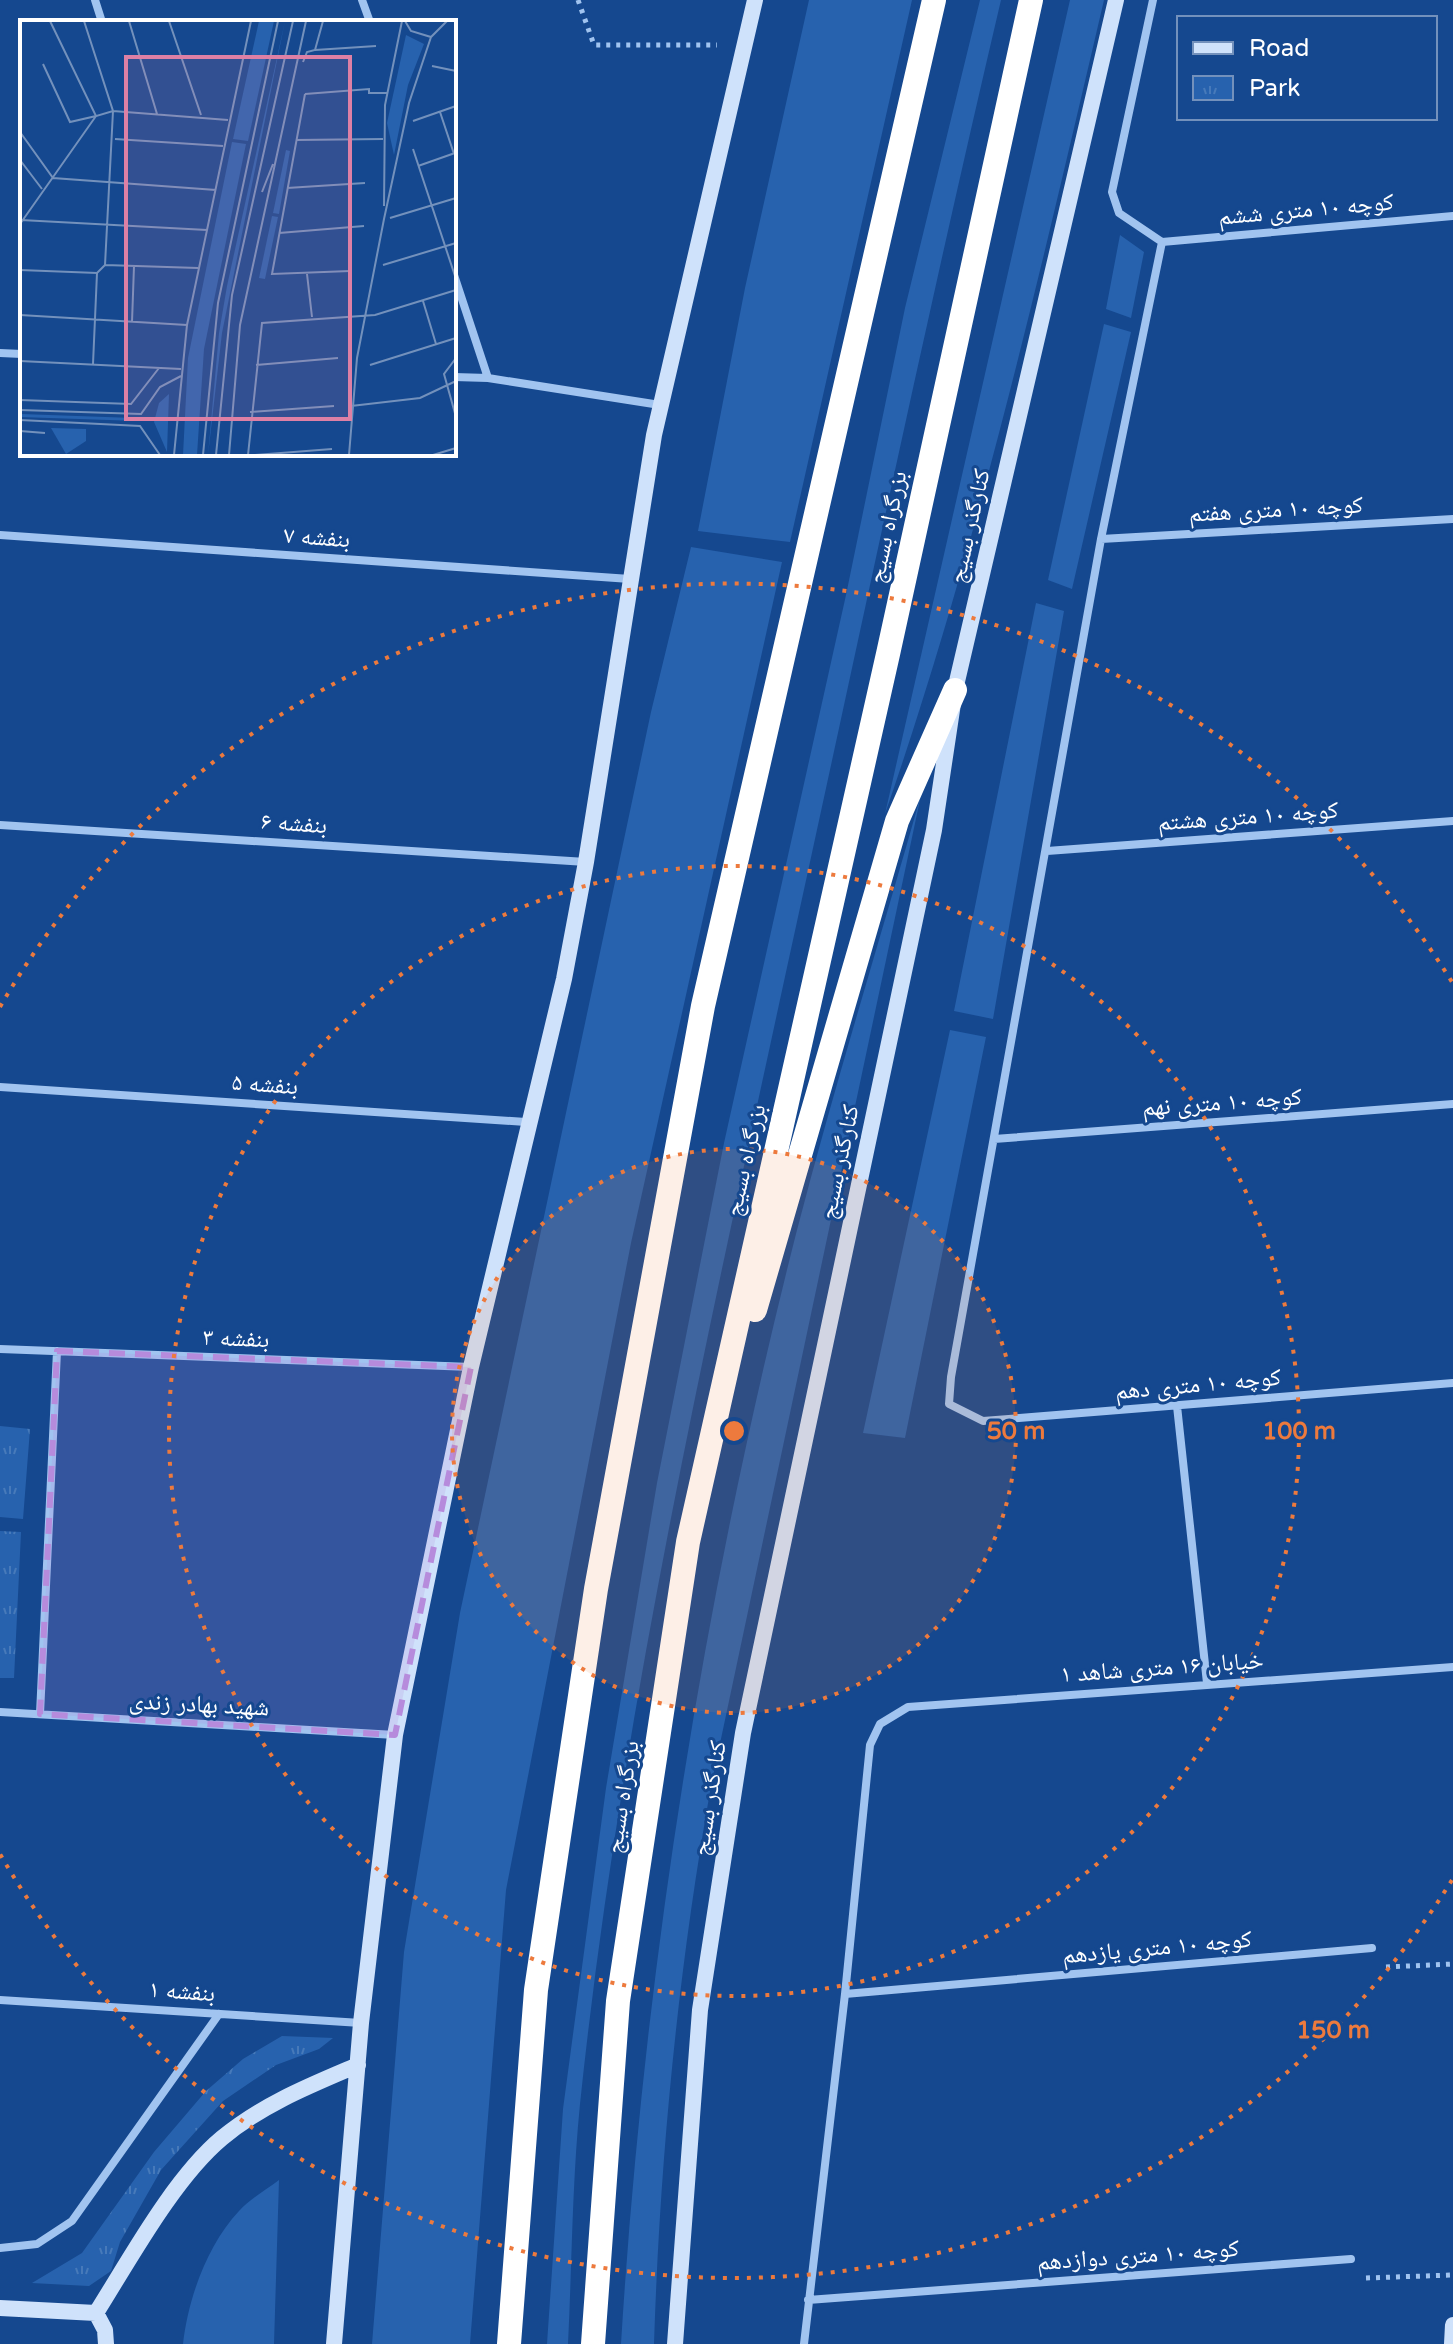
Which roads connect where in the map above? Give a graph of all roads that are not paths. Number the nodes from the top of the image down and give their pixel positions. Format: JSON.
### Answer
{"nodes":[{"id":1,"x":95,"y":0,"type":"edge"},
{"id":2,"x":362,"y":0,"type":"edge"},
{"id":3,"x":755,"y":0,"type":"edge"},
{"id":4,"x":934,"y":0,"type":"edge"},
{"id":5,"x":1031,"y":0,"type":"edge"},
{"id":6,"x":1116,"y":0,"type":"edge"},
{"id":7,"x":1153,"y":0,"type":"edge"},
{"id":8,"x":101,"y":20,"type":"edge"},
{"id":9,"x":369,"y":20,"type":"edge"},
{"id":10,"x":1453,"y":216,"type":"edge"},
{"id":11,"x":1162,"y":242,"type":"junction"},
{"id":12,"x":456,"y":281,"type":"edge"},
{"id":13,"x":0,"y":353,"type":"edge"},
{"id":14,"x":20,"y":354,"type":"edge"},
{"id":15,"x":456,"y":377,"type":"edge"},
{"id":16,"x":488,"y":378,"type":"junction"},
{"id":17,"x":660,"y":405,"type":"junction"},
{"id":18,"x":1453,"y":519,"type":"edge"},
{"id":19,"x":0,"y":535,"type":"edge"},
{"id":20,"x":1101,"y":539,"type":"junction"},
{"id":21,"x":630,"y":579,"type":"junction"},
{"id":22,"x":955,"y":690,"type":"junction"},
{"id":23,"x":1453,"y":821,"type":"edge"},
{"id":24,"x":0,"y":825,"type":"edge"},
{"id":25,"x":1047,"y":851,"type":"junction"},
{"id":26,"x":586,"y":862,"type":"junction"},
{"id":27,"x":0,"y":1087,"type":"edge"},
{"id":28,"x":1453,"y":1104,"type":"edge"},
{"id":29,"x":526,"y":1122,"type":"junction"},
{"id":30,"x":994,"y":1139,"type":"junction"},
{"id":31,"x":0,"y":1349,"type":"edge"},
{"id":32,"x":57,"y":1351,"type":"junction"},
{"id":33,"x":471,"y":1367,"type":"junction"},
{"id":34,"x":1453,"y":1383,"type":"edge"},
{"id":35,"x":1177,"y":1406,"type":"junction"},
{"id":36,"x":688,"y":1542,"type":"junction"},
{"id":37,"x":1453,"y":1667,"type":"edge"},
{"id":38,"x":1207,"y":1683,"type":"junction"},
{"id":39,"x":0,"y":1712,"type":"edge"},
{"id":40,"x":40,"y":1714,"type":"junction"},
{"id":41,"x":395,"y":1735,"type":"junction"},
{"id":42,"x":1372,"y":1948,"type":"road end"},
{"id":43,"x":845,"y":1994,"type":"junction"},
{"id":44,"x":0,"y":2000,"type":"edge"},
{"id":45,"x":219,"y":2014,"type":"junction"},
{"id":46,"x":361,"y":2023,"type":"junction"},
{"id":47,"x":358,"y":2065,"type":"junction"},
{"id":48,"x":0,"y":2248,"type":"edge"},
{"id":49,"x":1351,"y":2259,"type":"road end"},
{"id":50,"x":808,"y":2300,"type":"junction"},
{"id":51,"x":0,"y":2308,"type":"edge"},
{"id":52,"x":96,"y":2313,"type":"junction"},
{"id":53,"x":1453,"y":2325,"type":"edge"},
{"id":54,"x":106,"y":2344,"type":"edge"},
{"id":55,"x":334,"y":2344,"type":"edge"},
{"id":56,"x":509,"y":2344,"type":"edge"},
{"id":57,"x":593,"y":2344,"type":"edge"},
{"id":58,"x":675,"y":2344,"type":"edge"},
{"id":59,"x":804,"y":2344,"type":"edge"},
{"id":60,"x":1452,"y":2344,"type":"edge"}],
"edges":[{"from":1,"to":8,"type":"street"},
{"from":2,"to":9,"type":"street"},
{"from":3,"to":17,"type":"main road"},
{"from":4,"to":56,"type":"highway"},
{"from":5,"to":36,"type":"highway","name":"بزرگراه بسیج"},
{"from":6,"to":22,"type":"main road","name":"کنارگذر بسیج"},
{"from":7,"to":11,"type":"street"},
{"from":10,"to":11,"type":"street","name":"کوچه ۱۰ متری ششم"},
{"from":11,"to":20,"type":"street"},
{"from":12,"to":16,"type":"street"},
{"from":13,"to":14,"type":"street"},
{"from":15,"to":16,"type":"street"},
{"from":16,"to":17,"type":"street"},
{"from":17,"to":21,"type":"main road"},
{"from":18,"to":20,"type":"street","name":"کوچه ۱۰ متری هفتم"},
{"from":19,"to":21,"type":"street","name":"بنفشه ۷"},
{"from":20,"to":25,"type":"street"},
{"from":21,"to":26,"type":"main road"},
{"from":22,"to":36,"type":"highway"},
{"from":22,"to":58,"type":"main road","name":"کنارگذر بسیج"},
{"from":23,"to":25,"type":"street","name":"کوچه ۱۰ متری هشتم"},
{"from":24,"to":26,"type":"street","name":"بنفشه ۶"},
{"from":25,"to":30,"type":"street"},
{"from":26,"to":29,"type":"main road"},
{"from":27,"to":29,"type":"street","name":"بنفشه ۵"},
{"from":28,"to":30,"type":"street","name":"کوچه ۱۰ متری نهم"},
{"from":29,"to":33,"type":"main road"},
{"from":30,"to":35,"type":"street","name":"کوچه ۱۰ متری دهم"},
{"from":31,"to":32,"type":"street","name":"بنفشه ۳"},
{"from":32,"to":33,"type":"street","name":"بنفشه ۳"},
{"from":32,"to":40,"type":"street"},
{"from":33,"to":41,"type":"main road"},
{"from":34,"to":35,"type":"street","name":"کوچه ۱۰ متری دهم"},
{"from":35,"to":38,"type":"street"},
{"from":36,"to":57,"type":"highway","name":"بزرگراه بسیج"},
{"from":37,"to":38,"type":"street","name":"خیابان ۱۶ متری شاهد ۱"},
{"from":38,"to":43,"type":"street","name":"خیابان ۱۶ متری شاهد ۱"},
{"from":39,"to":40,"type":"street","name":"شهید بهادر زندی"},
{"from":40,"to":41,"type":"street","name":"شهید بهادر زندی"},
{"from":41,"to":46,"type":"main road"},
{"from":42,"to":43,"type":"street","name":"کوچه ۱۰ متری یازدهم"},
{"from":43,"to":50,"type":"street"},
{"from":44,"to":45,"type":"street","name":"بنفشه ۱"},
{"from":45,"to":46,"type":"street","name":"بنفشه ۱"},
{"from":45,"to":48,"type":"street"},
{"from":46,"to":47,"type":"main road"},
{"from":47,"to":52,"type":"main road"},
{"from":47,"to":55,"type":"main road"},
{"from":49,"to":50,"type":"street","name":"کوچه ۱۰ متری دوازدهم"},
{"from":50,"to":59,"type":"street"},
{"from":51,"to":52,"type":"main road"},
{"from":52,"to":54,"type":"main road"},
{"from":53,"to":60,"type":"main road"}]}
